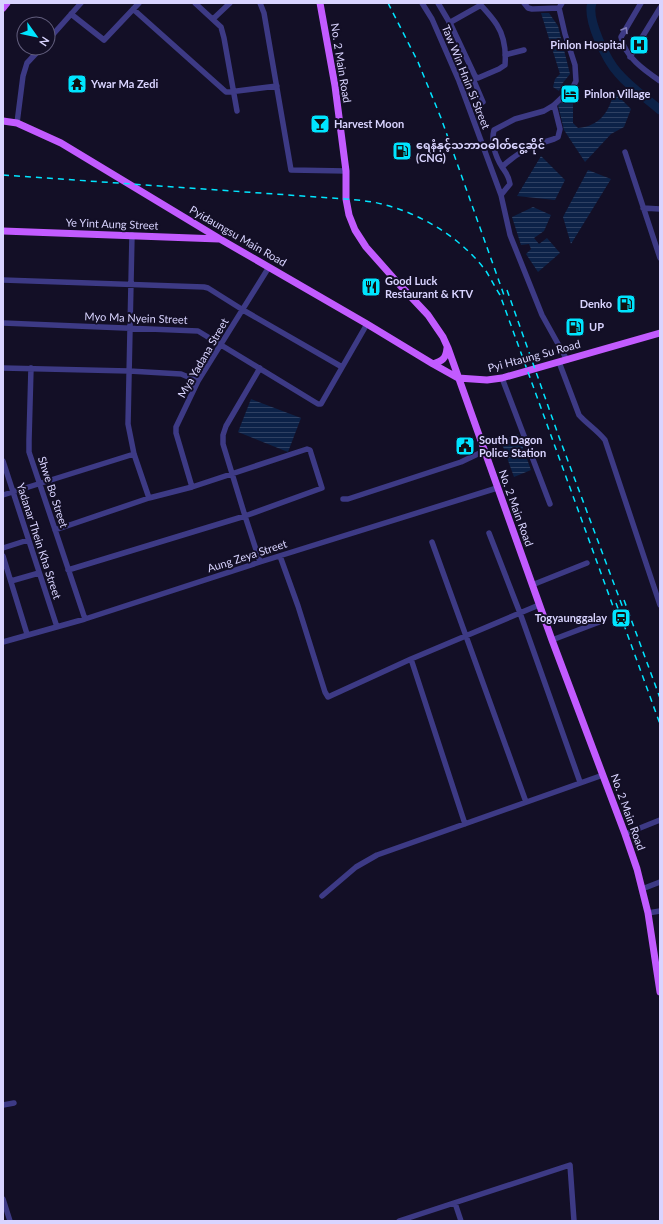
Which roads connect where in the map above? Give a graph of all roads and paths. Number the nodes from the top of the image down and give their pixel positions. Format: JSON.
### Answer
{"nodes":[{"id":1,"x":7,"y":3,"type":"edge"},
{"id":2,"x":81,"y":3,"type":"edge"},
{"id":3,"x":139,"y":3,"type":"edge"},
{"id":4,"x":195,"y":3,"type":"edge"},
{"id":5,"x":230,"y":3,"type":"edge"},
{"id":6,"x":260,"y":3,"type":"edge"},
{"id":7,"x":320,"y":3,"type":"edge"},
{"id":8,"x":422,"y":3,"type":"edge"},
{"id":9,"x":438,"y":3,"type":"edge"},
{"id":10,"x":524,"y":3,"type":"edge"},
{"id":11,"x":641,"y":3,"type":"edge"},
{"id":12,"x":480,"y":4,"type":"edge"},
{"id":13,"x":560,"y":6,"type":"edge"},
{"id":14,"x":3,"y":8,"type":"edge"},
{"id":15,"x":660,"y":8,"type":"edge"},
{"id":16,"x":133,"y":9,"type":"junction"},
{"id":17,"x":71,"y":14,"type":"junction"},
{"id":18,"x":213,"y":19,"type":"junction"},
{"id":19,"x":450,"y":23,"type":"junction"},
{"id":20,"x":56,"y":30,"type":"edge"},
{"id":21,"x":524,"y":50,"type":"dead end"},
{"id":22,"x":505,"y":55,"type":"junction"},
{"id":23,"x":34,"y":56,"type":"edge"},
{"id":24,"x":630,"y":57,"type":"junction"},
{"id":25,"x":476,"y":77,"type":"junction"},
{"id":26,"x":660,"y":82,"type":"edge"},
{"id":27,"x":276,"y":86,"type":"junction"},
{"id":28,"x":234,"y":92,"type":"junction"},
{"id":29,"x":483,"y":102,"type":"dead end"},
{"id":30,"x":554,"y":105,"type":"junction"},
{"id":31,"x":238,"y":111,"type":"dead end"},
{"id":32,"x":3,"y":122,"type":"edge"},
{"id":33,"x":17,"y":123,"type":"junction"},
{"id":34,"x":625,"y":152,"type":"dead end"},
{"id":35,"x":502,"y":167,"type":"junction"},
{"id":36,"x":346,"y":172,"type":"junction"},
{"id":37,"x":501,"y":195,"type":"junction"},
{"id":38,"x":643,"y":208,"type":"junction"},
{"id":39,"x":660,"y":209,"type":"edge"},
{"id":40,"x":3,"y":231,"type":"edge"},
{"id":41,"x":132,"y":235,"type":"junction"},
{"id":42,"x":220,"y":240,"type":"junction"},
{"id":43,"x":660,"y":258,"type":"edge"},
{"id":44,"x":269,"y":267,"type":"junction"},
{"id":45,"x":3,"y":280,"type":"edge"},
{"id":46,"x":132,"y":284,"type":"junction"},
{"id":47,"x":242,"y":310,"type":"junction"},
{"id":48,"x":3,"y":323,"type":"edge"},
{"id":49,"x":367,"y":324,"type":"junction"},
{"id":50,"x":131,"y":327,"type":"junction"},
{"id":51,"x":660,"y":333,"type":"edge"},
{"id":52,"x":221,"y":345,"type":"junction"},
{"id":53,"x":448,"y":348,"type":"junction"},
{"id":54,"x":567,"y":360,"type":"junction"},
{"id":55,"x":559,"y":362,"type":"junction"},
{"id":56,"x":432,"y":364,"type":"junction"},
{"id":57,"x":342,"y":367,"type":"junction"},
{"id":58,"x":3,"y":368,"type":"edge"},
{"id":59,"x":31,"y":368,"type":"junction"},
{"id":60,"x":260,"y":368,"type":"junction"},
{"id":61,"x":129,"y":371,"type":"junction"},
{"id":62,"x":458,"y":378,"type":"junction"},
{"id":63,"x":502,"y":378,"type":"junction"},
{"id":64,"x":198,"y":381,"type":"junction"},
{"id":65,"x":484,"y":451,"type":"junction"},
{"id":66,"x":134,"y":454,"type":"junction"},
{"id":67,"x":3,"y":461,"type":"edge"},
{"id":68,"x":231,"y":474,"type":"junction"},
{"id":69,"x":40,"y":484,"type":"junction"},
{"id":70,"x":192,"y":487,"type":"junction"},
{"id":71,"x":497,"y":488,"type":"junction"},
{"id":72,"x":12,"y":492,"type":"junction"},
{"id":73,"x":3,"y":495,"type":"edge"},
{"id":74,"x":149,"y":498,"type":"junction"},
{"id":75,"x":342,"y":499,"type":"dead end"},
{"id":76,"x":550,"y":504,"type":"dead end"},
{"id":77,"x":245,"y":516,"type":"junction"},
{"id":78,"x":55,"y":530,"type":"junction"},
{"id":79,"x":489,"y":534,"type":"dead end"},
{"id":80,"x":28,"y":540,"type":"junction"},
{"id":81,"x":432,"y":542,"type":"dead end"},
{"id":82,"x":3,"y":548,"type":"edge"},
{"id":83,"x":3,"y":556,"type":"edge"},
{"id":84,"x":280,"y":556,"type":"junction"},
{"id":85,"x":260,"y":562,"type":"junction"},
{"id":86,"x":587,"y":563,"type":"dead end"},
{"id":87,"x":68,"y":570,"type":"junction"},
{"id":88,"x":39,"y":573,"type":"junction"},
{"id":89,"x":11,"y":581,"type":"junction"},
{"id":90,"x":532,"y":585,"type":"junction"},
{"id":91,"x":539,"y":605,"type":"junction"},
{"id":92,"x":660,"y":605,"type":"edge"},
{"id":93,"x":520,"y":613,"type":"junction"},
{"id":94,"x":85,"y":619,"type":"junction"},
{"id":95,"x":602,"y":621,"type":"dead end"},
{"id":96,"x":57,"y":627,"type":"junction"},
{"id":97,"x":28,"y":634,"type":"junction"},
{"id":98,"x":466,"y":635,"type":"junction"},
{"id":99,"x":552,"y":640,"type":"junction"},
{"id":100,"x":3,"y":642,"type":"edge"},
{"id":101,"x":410,"y":659,"type":"junction"},
{"id":102,"x":603,"y":774,"type":"junction"},
{"id":103,"x":580,"y":782,"type":"junction"},
{"id":104,"x":526,"y":802,"type":"junction"},
{"id":105,"x":660,"y":820,"type":"edge"},
{"id":106,"x":465,"y":824,"type":"junction"},
{"id":107,"x":625,"y":834,"type":"junction"},
{"id":108,"x":660,"y":882,"type":"edge"},
{"id":109,"x":642,"y":888,"type":"junction"},
{"id":110,"x":322,"y":896,"type":"dead end"},
{"id":111,"x":660,"y":911,"type":"edge"},
{"id":112,"x":648,"y":913,"type":"junction"},
{"id":113,"x":656,"y":945,"type":"edge"},
{"id":114,"x":659,"y":978,"type":"edge"},
{"id":115,"x":660,"y":992,"type":"edge"},
{"id":116,"x":14,"y":1102,"type":"dead end"},
{"id":117,"x":3,"y":1105,"type":"edge"},
{"id":118,"x":3,"y":1199,"type":"edge"},
{"id":119,"x":455,"y":1203,"type":"junction"},
{"id":120,"x":10,"y":1221,"type":"edge"},
{"id":121,"x":399,"y":1221,"type":"edge"},
{"id":122,"x":461,"y":1221,"type":"edge"},
{"id":123,"x":574,"y":1221,"type":"edge"}],
"edges":[{"from":1,"to":14,"type":"main road"},
{"from":2,"to":17,"type":"street"},
{"from":3,"to":16,"type":"street"},
{"from":4,"to":18,"type":"street"},
{"from":5,"to":18,"type":"street"},
{"from":6,"to":27,"type":"street"},
{"from":7,"to":36,"type":"main road","name":"No. 2 Main Road"},
{"from":8,"to":37,"type":"street","name":"Taw Win Hnin Si Street"},
{"from":9,"to":19,"type":"street"},
{"from":10,"to":13,"type":"street"},
{"from":24,"to":11,"type":"street","one_way":true},
{"from":12,"to":19,"type":"street"},
{"from":12,"to":22,"type":"street"},
{"from":13,"to":30,"type":"street"},
{"from":15,"to":24,"type":"street"},
{"from":16,"to":17,"type":"street"},
{"from":16,"to":28,"type":"street"},
{"from":17,"to":20,"type":"street"},
{"from":18,"to":28,"type":"street"},
{"from":19,"to":25,"type":"street"},
{"from":21,"to":22,"type":"street"},
{"from":22,"to":25,"type":"street"},
{"from":23,"to":33,"type":"street"},
{"from":24,"to":26,"type":"street"},
{"from":25,"to":29,"type":"street"},
{"from":27,"to":28,"type":"street"},
{"from":27,"to":36,"type":"street"},
{"from":28,"to":31,"type":"street"},
{"from":30,"to":35,"type":"street"},
{"from":30,"to":35,"type":"street"},
{"from":32,"to":33,"type":"main road","name":"Pyidaungsu Main Road"},
{"from":33,"to":42,"type":"main road","name":"Pyidaungsu Main Road"},
{"from":34,"to":38,"type":"street"},
{"from":35,"to":37,"type":"street"},
{"from":36,"to":53,"type":"main road","name":"No. 2 Main Road"},
{"from":37,"to":54,"type":"street","name":"Taw Win Hnin Si Street"},
{"from":38,"to":39,"type":"street"},
{"from":38,"to":43,"type":"street"},
{"from":40,"to":41,"type":"main road","name":"Ye Yint Aung Street"},
{"from":41,"to":42,"type":"main road","name":"Ye Yint Aung Street"},
{"from":41,"to":46,"type":"street"},
{"from":42,"to":44,"type":"main road","name":"Pyidaungsu Main Road"},
{"from":44,"to":47,"type":"street","name":"Mya Yadana Street"},
{"from":44,"to":49,"type":"main road","name":"Pyidaungsu Main Road"},
{"from":45,"to":46,"type":"street"},
{"from":46,"to":47,"type":"street"},
{"from":46,"to":50,"type":"street"},
{"from":47,"to":52,"type":"street","name":"Mya Yadana Street"},
{"from":47,"to":57,"type":"street"},
{"from":48,"to":50,"type":"street","name":"Myo Ma Nyein Street"},
{"from":49,"to":56,"type":"main road","name":"Pyidaungsu Main Road"},
{"from":49,"to":57,"type":"street"},
{"from":50,"to":52,"type":"street","name":"Myo Ma Nyein Street"},
{"from":50,"to":61,"type":"street"},
{"from":51,"to":54,"type":"main road","name":"Pyi Htaung Su Road"},
{"from":52,"to":60,"type":"street","name":"Myo Ma Nyein Street"},
{"from":52,"to":64,"type":"street","name":"Mya Yadana Street"},
{"from":53,"to":56,"type":"main road"},
{"from":53,"to":62,"type":"main road","name":"No. 2 Main Road"},
{"from":54,"to":55,"type":"main road","name":"Pyi Htaung Su Road"},
{"from":55,"to":63,"type":"main road","name":"Pyi Htaung Su Road"},
{"from":55,"to":92,"type":"street"},
{"from":56,"to":62,"type":"main road","name":"Pyidaungsu Main Road"},
{"from":57,"to":60,"type":"street","name":"Myo Ma Nyein Street"},
{"from":58,"to":59,"type":"street"},
{"from":59,"to":61,"type":"street"},
{"from":59,"to":69,"type":"street","name":"Shwe Bo Street"},
{"from":60,"to":68,"type":"street"},
{"from":61,"to":64,"type":"street"},
{"from":61,"to":66,"type":"street"},
{"from":62,"to":63,"type":"main road","name":"Pyi Htaung Su Road"},
{"from":62,"to":65,"type":"main road","name":"No. 2 Main Road"},
{"from":63,"to":76,"type":"street"},
{"from":64,"to":70,"type":"street","name":"Mya Yadana Street"},
{"from":65,"to":71,"type":"main road","name":"No. 2 Main Road"},
{"from":65,"to":75,"type":"street"},
{"from":66,"to":69,"type":"street"},
{"from":66,"to":74,"type":"street"},
{"from":67,"to":72,"type":"street","name":"Yadanar Thein Kha Street"},
{"from":68,"to":70,"type":"street"},
{"from":68,"to":77,"type":"street"},
{"from":68,"to":77,"type":"street"},
{"from":69,"to":72,"type":"street"},
{"from":69,"to":78,"type":"street","name":"Shwe Bo Street"},
{"from":70,"to":74,"type":"street"},
{"from":71,"to":84,"type":"street","name":"Aung Zeya Street"},
{"from":71,"to":90,"type":"main road","name":"No. 2 Main Road"},
{"from":72,"to":73,"type":"street"},
{"from":72,"to":80,"type":"street","name":"Yadanar Thein Kha Street"},
{"from":74,"to":78,"type":"street"},
{"from":77,"to":85,"type":"street"},
{"from":77,"to":87,"type":"street"},
{"from":78,"to":87,"type":"street","name":"Shwe Bo Street"},
{"from":79,"to":93,"type":"street"},
{"from":80,"to":82,"type":"street"},
{"from":80,"to":88,"type":"street","name":"Yadanar Thein Kha Street"},
{"from":81,"to":98,"type":"street"},
{"from":83,"to":89,"type":"street"},
{"from":84,"to":85,"type":"street","name":"Aung Zeya Street"},
{"from":84,"to":101,"type":"street"},
{"from":85,"to":94,"type":"street","name":"Aung Zeya Street"},
{"from":86,"to":90,"type":"street"},
{"from":87,"to":94,"type":"street","name":"Shwe Bo Street"},
{"from":88,"to":89,"type":"street"},
{"from":88,"to":96,"type":"street","name":"Yadanar Thein Kha Street"},
{"from":89,"to":97,"type":"street"},
{"from":90,"to":91,"type":"main road","name":"No. 2 Main Road"},
{"from":91,"to":93,"type":"street"},
{"from":91,"to":99,"type":"main road","name":"No. 2 Main Road"},
{"from":93,"to":98,"type":"street"},
{"from":93,"to":103,"type":"street"},
{"from":94,"to":96,"type":"street","name":"Aung Zeya Street"},
{"from":95,"to":99,"type":"street"},
{"from":96,"to":97,"type":"street","name":"Aung Zeya Street"},
{"from":97,"to":100,"type":"street","name":"Aung Zeya Street"},
{"from":98,"to":101,"type":"street"},
{"from":98,"to":104,"type":"street"},
{"from":99,"to":102,"type":"main road","name":"No. 2 Main Road"},
{"from":101,"to":106,"type":"street"},
{"from":102,"to":103,"type":"street"},
{"from":102,"to":107,"type":"main road","name":"No. 2 Main Road"},
{"from":103,"to":104,"type":"street"},
{"from":104,"to":106,"type":"street"},
{"from":105,"to":107,"type":"street"},
{"from":106,"to":110,"type":"street"},
{"from":107,"to":109,"type":"main road","name":"No. 2 Main Road"},
{"from":108,"to":109,"type":"street"},
{"from":109,"to":112,"type":"main road","name":"No. 2 Main Road"},
{"from":111,"to":112,"type":"street"},
{"from":112,"to":113,"type":"main road","name":"No. 2 Main Road"},
{"from":113,"to":114,"type":"main road","name":"No. 2 Main Road"},
{"from":114,"to":115,"type":"main road","name":"No. 2 Main Road"},
{"from":116,"to":117,"type":"street"},
{"from":118,"to":120,"type":"street"},
{"from":119,"to":121,"type":"street"},
{"from":119,"to":122,"type":"street"},
{"from":119,"to":123,"type":"street"}]}
